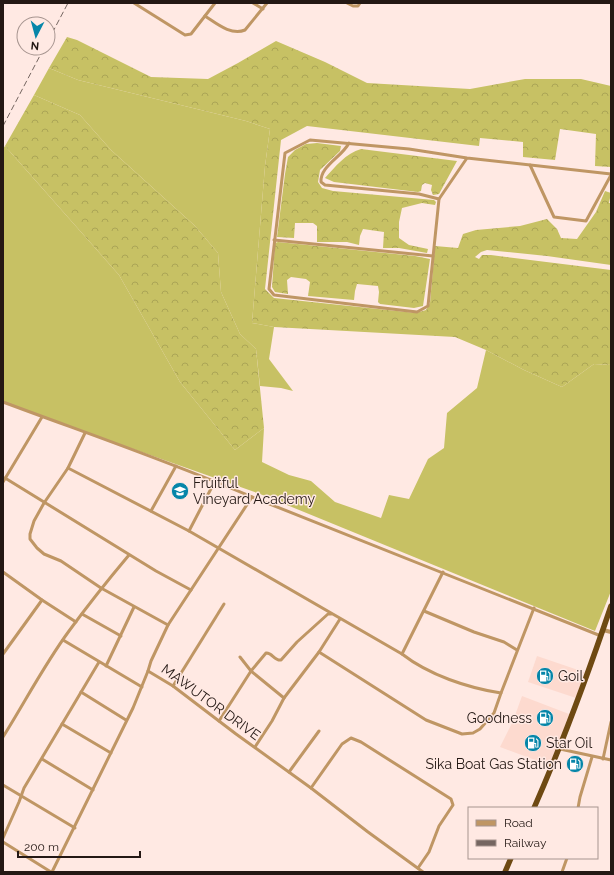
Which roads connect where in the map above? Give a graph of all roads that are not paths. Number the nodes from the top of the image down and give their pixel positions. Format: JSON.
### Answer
{"nodes":[{"id":1,"x":134,"y":3,"type":"edge"},
{"id":2,"x":215,"y":3,"type":"edge"},
{"id":3,"x":253,"y":3,"type":"edge"},
{"id":4,"x":267,"y":3,"type":"edge"},
{"id":5,"x":347,"y":3,"type":"edge"},
{"id":6,"x":360,"y":3,"type":"edge"},
{"id":7,"x":263,"y":9,"type":"junction"},
{"id":8,"x":205,"y":16,"type":"junction"},
{"id":9,"x":349,"y":143,"type":"junction"},
{"id":10,"x":467,"y":158,"type":"junction"},
{"id":11,"x":530,"y":165,"type":"junction"},
{"id":12,"x":611,"y":175,"type":"edge"},
{"id":13,"x":439,"y":199,"type":"junction"},
{"id":14,"x":274,"y":240,"type":"junction"},
{"id":15,"x":433,"y":256,"type":"junction"},
{"id":16,"x":3,"y":402,"type":"edge"},
{"id":17,"x":42,"y":417,"type":"junction"},
{"id":18,"x":85,"y":433,"type":"junction"},
{"id":19,"x":176,"y":466,"type":"junction"},
{"id":20,"x":68,"y":468,"type":"junction"},
{"id":21,"x":6,"y":478,"type":"junction"},
{"id":22,"x":214,"y":481,"type":"junction"},
{"id":23,"x":3,"y":482,"type":"edge"},
{"id":24,"x":252,"y":498,"type":"junction"},
{"id":25,"x":44,"y":503,"type":"junction"},
{"id":26,"x":151,"y":511,"type":"junction"},
{"id":27,"x":189,"y":531,"type":"junction"},
{"id":28,"x":219,"y":548,"type":"junction"},
{"id":29,"x":129,"y":555,"type":"junction"},
{"id":30,"x":3,"y":572,"type":"edge"},
{"id":31,"x":443,"y":572,"type":"junction"},
{"id":32,"x":101,"y":588,"type":"junction"},
{"id":33,"x":191,"y":590,"type":"junction"},
{"id":34,"x":42,"y":600,"type":"junction"},
{"id":35,"x":224,"y":604,"type":"dead end"},
{"id":36,"x":611,"y":606,"type":"edge"},
{"id":37,"x":134,"y":607,"type":"junction"},
{"id":38,"x":534,"y":608,"type":"junction"},
{"id":39,"x":424,"y":611,"type":"junction"},
{"id":40,"x":82,"y":614,"type":"junction"},
{"id":41,"x":331,"y":614,"type":"junction"},
{"id":42,"x":340,"y":619,"type":"junction"},
{"id":43,"x":76,"y":622,"type":"junction"},
{"id":44,"x":168,"y":625,"type":"junction"},
{"id":45,"x":611,"y":632,"type":"edge"},
{"id":46,"x":602,"y":633,"type":"junction"},
{"id":47,"x":121,"y":636,"type":"junction"},
{"id":48,"x":63,"y":640,"type":"junction"},
{"id":49,"x":517,"y":650,"type":"junction"},
{"id":50,"x":319,"y":652,"type":"junction"},
{"id":51,"x":3,"y":654,"type":"edge"},
{"id":52,"x":402,"y":654,"type":"junction"},
{"id":53,"x":240,"y":657,"type":"dead end"},
{"id":54,"x":99,"y":662,"type":"junction"},
{"id":55,"x":106,"y":666,"type":"junction"},
{"id":56,"x":148,"y":671,"type":"junction"},
{"id":57,"x":251,"y":671,"type":"junction"},
{"id":58,"x":173,"y":686,"type":"junction"},
{"id":59,"x":142,"y":687,"type":"junction"},
{"id":60,"x":81,"y":692,"type":"junction"},
{"id":61,"x":501,"y":693,"type":"junction"},
{"id":62,"x":284,"y":698,"type":"junction"},
{"id":63,"x":126,"y":720,"type":"junction"},
{"id":64,"x":219,"y":721,"type":"junction"},
{"id":65,"x":611,"y":722,"type":"edge"},
{"id":66,"x":62,"y":724,"type":"junction"},
{"id":67,"x":319,"y":731,"type":"dead end"},
{"id":68,"x":3,"y":738,"type":"edge"},
{"id":69,"x":255,"y":747,"type":"junction"},
{"id":70,"x":560,"y":749,"type":"junction"},
{"id":71,"x":111,"y":753,"type":"junction"},
{"id":72,"x":592,"y":757,"type":"junction"},
{"id":73,"x":42,"y":759,"type":"junction"},
{"id":74,"x":603,"y":759,"type":"junction"},
{"id":75,"x":611,"y":760,"type":"edge"},
{"id":76,"x":289,"y":772,"type":"junction"},
{"id":77,"x":3,"y":785,"type":"edge"},
{"id":78,"x":311,"y":788,"type":"junction"},
{"id":79,"x":93,"y":790,"type":"junction"},
{"id":80,"x":22,"y":796,"type":"junction"},
{"id":81,"x":534,"y":807,"type":"edge"},
{"id":82,"x":578,"y":807,"type":"edge"},
{"id":83,"x":75,"y":828,"type":"junction"},
{"id":84,"x":3,"y":838,"type":"edge"},
{"id":85,"x":3,"y":842,"type":"edge"},
{"id":86,"x":511,"y":859,"type":"edge"},
{"id":87,"x":567,"y":859,"type":"edge"},
{"id":88,"x":44,"y":868,"type":"junction"},
{"id":89,"x":418,"y":868,"type":"junction"},
{"id":90,"x":41,"y":872,"type":"edge"},
{"id":91,"x":52,"y":872,"type":"edge"},
{"id":92,"x":423,"y":872,"type":"edge"},
{"id":93,"x":505,"y":872,"type":"edge"},
{"id":94,"x":562,"y":872,"type":"edge"}],
"edges":[{"from":1,"to":8,"type":"street"},
{"from":2,"to":8,"type":"street"},
{"from":3,"to":7,"type":"street"},
{"from":4,"to":7,"type":"street"},
{"from":5,"to":6,"type":"street"},
{"from":7,"to":8,"type":"street"},
{"from":9,"to":10,"type":"street"},
{"from":9,"to":13,"type":"street"},
{"from":9,"to":14,"type":"street"},
{"from":10,"to":11,"type":"street"},
{"from":10,"to":13,"type":"street"},
{"from":11,"to":12,"type":"street"},
{"from":11,"to":12,"type":"street"},
{"from":13,"to":15,"type":"street"},
{"from":14,"to":15,"type":"street"},
{"from":14,"to":15,"type":"street"},
{"from":16,"to":17,"type":"street"},
{"from":17,"to":18,"type":"street"},
{"from":17,"to":21,"type":"street"},
{"from":18,"to":19,"type":"street"},
{"from":18,"to":20,"type":"street"},
{"from":19,"to":22,"type":"street"},
{"from":19,"to":26,"type":"street"},
{"from":20,"to":25,"type":"street"},
{"from":20,"to":26,"type":"street"},
{"from":21,"to":23,"type":"street"},
{"from":21,"to":25,"type":"street"},
{"from":22,"to":24,"type":"street"},
{"from":22,"to":27,"type":"street"},
{"from":24,"to":28,"type":"street","name":"MAWUTOR DRIVE"},
{"from":24,"to":31,"type":"street"},
{"from":25,"to":29,"type":"street"},
{"from":25,"to":32,"type":"street"},
{"from":26,"to":27,"type":"street"},
{"from":27,"to":28,"type":"street"},
{"from":28,"to":33,"type":"street","name":"MAWUTOR DRIVE"},
{"from":28,"to":41,"type":"street"},
{"from":29,"to":32,"type":"street"},
{"from":29,"to":33,"type":"street"},
{"from":30,"to":34,"type":"street"},
{"from":31,"to":38,"type":"street"},
{"from":31,"to":39,"type":"street"},
{"from":32,"to":37,"type":"street"},
{"from":32,"to":40,"type":"street"},
{"from":33,"to":44,"type":"street","name":"MAWUTOR DRIVE"},
{"from":34,"to":43,"type":"street"},
{"from":34,"to":51,"type":"street"},
{"from":35,"to":58,"type":"street"},
{"from":36,"to":46,"type":"highway"},
{"from":37,"to":44,"type":"street"},
{"from":37,"to":47,"type":"street"},
{"from":38,"to":46,"type":"street"},
{"from":38,"to":49,"type":"street"},
{"from":39,"to":49,"type":"street"},
{"from":39,"to":52,"type":"street"},
{"from":40,"to":43,"type":"street"},
{"from":40,"to":47,"type":"street"},
{"from":41,"to":42,"type":"street"},
{"from":41,"to":57,"type":"street"},
{"from":42,"to":50,"type":"street"},
{"from":42,"to":52,"type":"street"},
{"from":43,"to":48,"type":"street"},
{"from":44,"to":56,"type":"street","name":"MAWUTOR DRIVE"},
{"from":45,"to":46,"type":"street"},
{"from":46,"to":70,"type":"highway"},
{"from":47,"to":55,"type":"street"},
{"from":48,"to":54,"type":"street"},
{"from":48,"to":68,"type":"street"},
{"from":49,"to":61,"type":"street"},
{"from":50,"to":61,"type":"street"},
{"from":50,"to":62,"type":"street"},
{"from":52,"to":61,"type":"street"},
{"from":53,"to":57,"type":"street"},
{"from":54,"to":55,"type":"street"},
{"from":54,"to":60,"type":"street"},
{"from":55,"to":59,"type":"street"},
{"from":56,"to":58,"type":"street","name":"MAWUTOR DRIVE"},
{"from":56,"to":59,"type":"street"},
{"from":57,"to":62,"type":"street"},
{"from":57,"to":64,"type":"street"},
{"from":58,"to":64,"type":"street","name":"MAWUTOR DRIVE"},
{"from":59,"to":63,"type":"street"},
{"from":60,"to":63,"type":"street"},
{"from":60,"to":66,"type":"street"},
{"from":62,"to":69,"type":"street"},
{"from":63,"to":71,"type":"street"},
{"from":64,"to":69,"type":"street","name":"MAWUTOR DRIVE"},
{"from":65,"to":74,"type":"street"},
{"from":66,"to":71,"type":"street"},
{"from":66,"to":73,"type":"street"},
{"from":67,"to":76,"type":"street"},
{"from":69,"to":76,"type":"street","name":"MAWUTOR DRIVE"},
{"from":70,"to":72,"type":"street"},
{"from":70,"to":81,"type":"highway"},
{"from":71,"to":79,"type":"street"},
{"from":72,"to":74,"type":"street"},
{"from":72,"to":82,"type":"street"},
{"from":73,"to":79,"type":"street"},
{"from":73,"to":80,"type":"street"},
{"from":74,"to":75,"type":"street"},
{"from":76,"to":78,"type":"street","name":"MAWUTOR DRIVE"},
{"from":77,"to":80,"type":"street"},
{"from":78,"to":89,"type":"street","name":"MAWUTOR DRIVE"},
{"from":78,"to":89,"type":"street"},
{"from":79,"to":83,"type":"street"},
{"from":80,"to":83,"type":"street"},
{"from":80,"to":84,"type":"street"},
{"from":83,"to":91,"type":"street"},
{"from":85,"to":88,"type":"street"},
{"from":86,"to":93,"type":"highway"},
{"from":87,"to":94,"type":"street"},
{"from":88,"to":90,"type":"street"},
{"from":88,"to":91,"type":"street"},
{"from":89,"to":92,"type":"street","name":"MAWUTOR DRIVE"}]}
